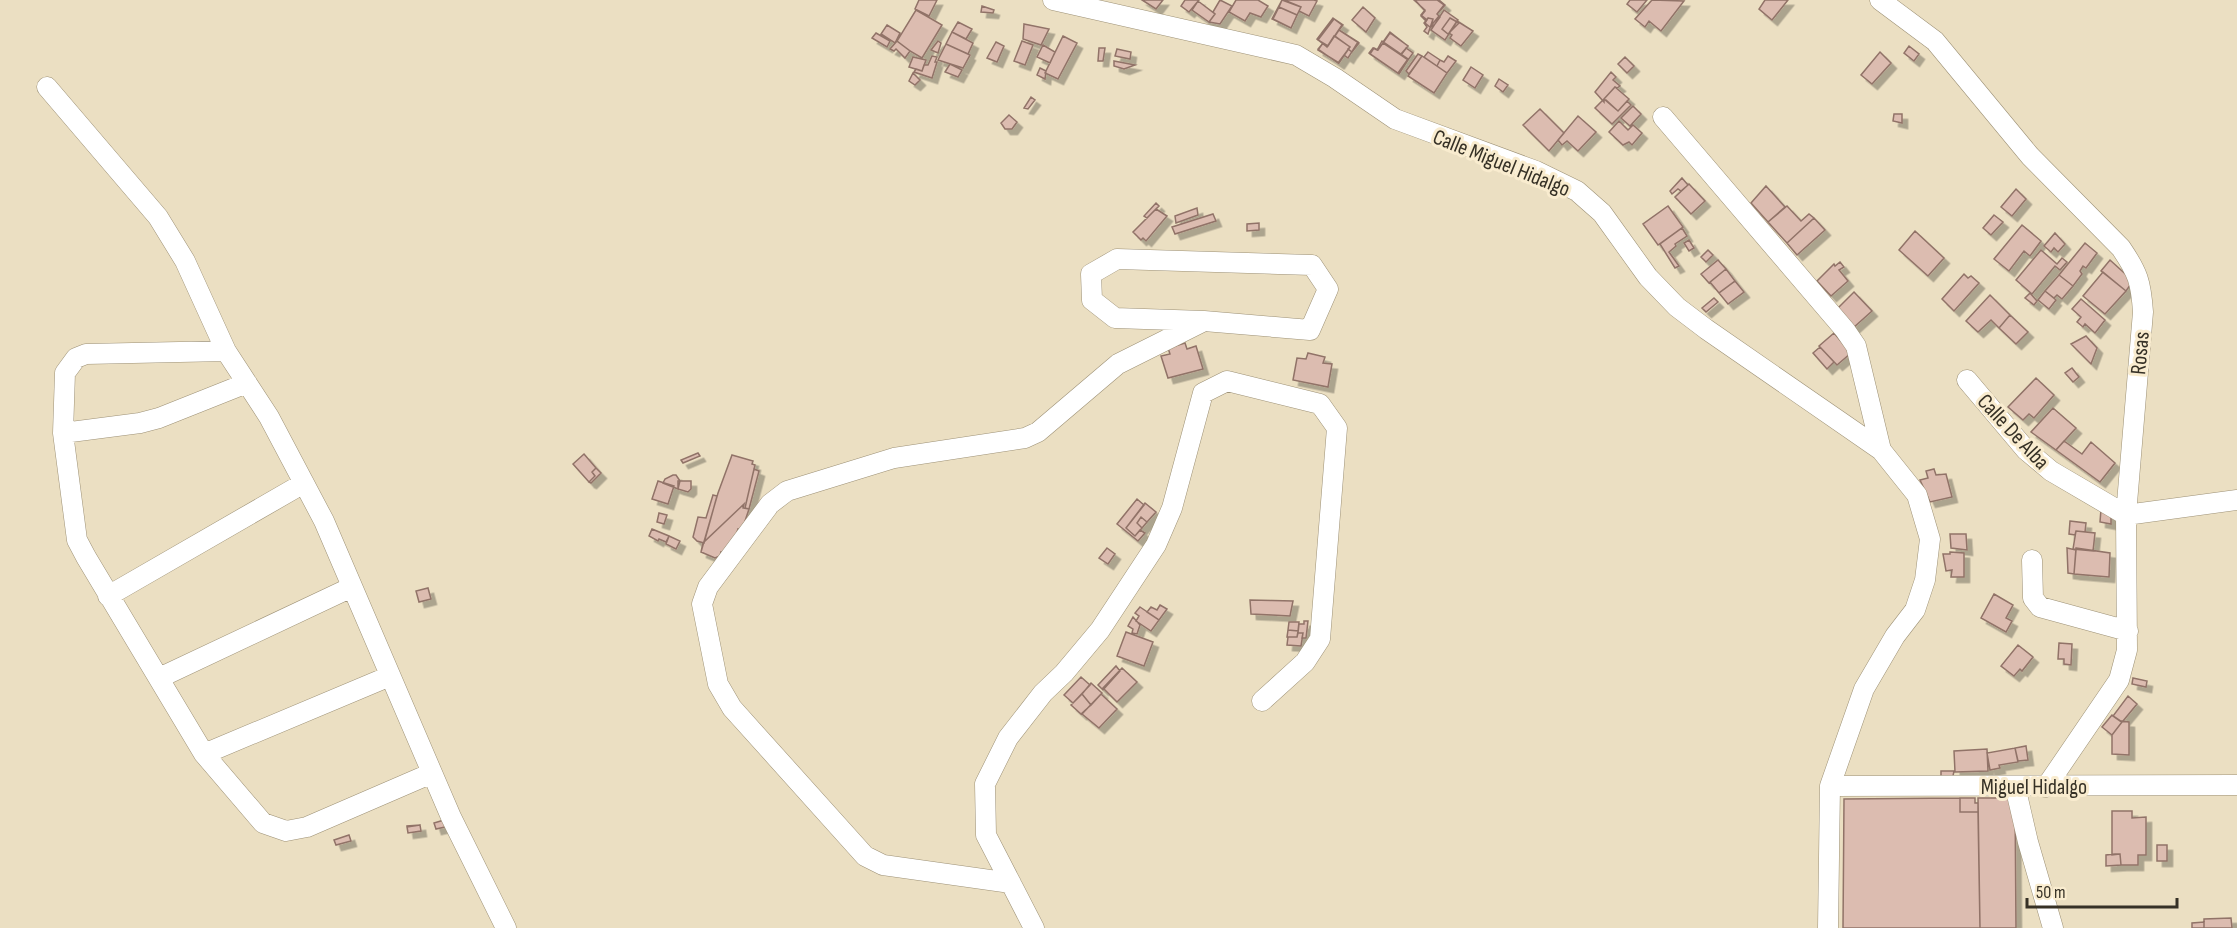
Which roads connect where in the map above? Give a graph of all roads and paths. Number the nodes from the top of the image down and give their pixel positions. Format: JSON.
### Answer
{"nodes":[{"id":1,"x":1053,"y":0,"type":"edge"},
{"id":2,"x":1880,"y":0,"type":"edge"},
{"id":3,"x":47,"y":87,"type":"dead end"},
{"id":4,"x":1663,"y":117,"type":"dead end"},
{"id":5,"x":1204,"y":321,"type":"junction"},
{"id":6,"x":226,"y":351,"type":"junction"},
{"id":7,"x":1967,"y":380,"type":"dead end"},
{"id":8,"x":247,"y":382,"type":"junction"},
{"id":9,"x":63,"y":433,"type":"junction"},
{"id":10,"x":1881,"y":450,"type":"junction"},
{"id":11,"x":304,"y":483,"type":"junction"},
{"id":12,"x":2237,"y":500,"type":"edge"},
{"id":13,"x":2126,"y":514,"type":"junction"},
{"id":14,"x":2032,"y":560,"type":"dead end"},
{"id":15,"x":352,"y":586,"type":"junction"},
{"id":16,"x":108,"y":596,"type":"junction"},
{"id":17,"x":2128,"y":631,"type":"junction"},
{"id":18,"x":390,"y":676,"type":"junction"},
{"id":19,"x":159,"y":678,"type":"junction"},
{"id":20,"x":1262,"y":701,"type":"dead end"},
{"id":21,"x":204,"y":754,"type":"junction"},
{"id":22,"x":432,"y":773,"type":"junction"},
{"id":23,"x":2237,"y":785,"type":"edge"},
{"id":24,"x":1830,"y":786,"type":"junction"},
{"id":25,"x":2015,"y":786,"type":"junction"},
{"id":26,"x":2046,"y":787,"type":"junction"},
{"id":27,"x":1011,"y":883,"type":"junction"},
{"id":28,"x":506,"y":928,"type":"edge"},
{"id":29,"x":1034,"y":928,"type":"edge"},
{"id":30,"x":1828,"y":928,"type":"edge"},
{"id":31,"x":2053,"y":928,"type":"edge"}],
"edges":[{"from":1,"to":10,"type":"street","name":"Calle Miguel Hidalgo"},
{"from":2,"to":13,"type":"street","name":"Rosas"},
{"from":3,"to":6,"type":"street"},
{"from":4,"to":10,"type":"street","name":"Calle Miguel Hidalgo"},
{"from":5,"to":5,"type":"street"},
{"from":5,"to":27,"type":"street"},
{"from":6,"to":8,"type":"street"},
{"from":6,"to":9,"type":"street"},
{"from":7,"to":13,"type":"street","name":"Calle De Alba"},
{"from":8,"to":9,"type":"street"},
{"from":8,"to":11,"type":"street"},
{"from":9,"to":16,"type":"street"},
{"from":10,"to":24,"type":"street","name":"Calle Miguel Hidalgo"},
{"from":11,"to":15,"type":"street"},
{"from":11,"to":16,"type":"street"},
{"from":12,"to":13,"type":"street"},
{"from":13,"to":17,"type":"street","name":"Rosas"},
{"from":14,"to":17,"type":"street"},
{"from":15,"to":18,"type":"street"},
{"from":15,"to":19,"type":"street"},
{"from":16,"to":19,"type":"street"},
{"from":17,"to":26,"type":"street","name":"Rosas"},
{"from":18,"to":21,"type":"street"},
{"from":18,"to":22,"type":"street"},
{"from":19,"to":21,"type":"street"},
{"from":20,"to":27,"type":"street"},
{"from":21,"to":22,"type":"street"},
{"from":22,"to":28,"type":"street"},
{"from":23,"to":26,"type":"street","name":"Miguel Hidalgo"},
{"from":24,"to":25,"type":"street","name":"Miguel Hidalgo"},
{"from":24,"to":30,"type":"street","name":"Calle Miguel Hidalgo"},
{"from":25,"to":26,"type":"street","name":"Miguel Hidalgo"},
{"from":25,"to":31,"type":"street"},
{"from":27,"to":29,"type":"street"}]}
